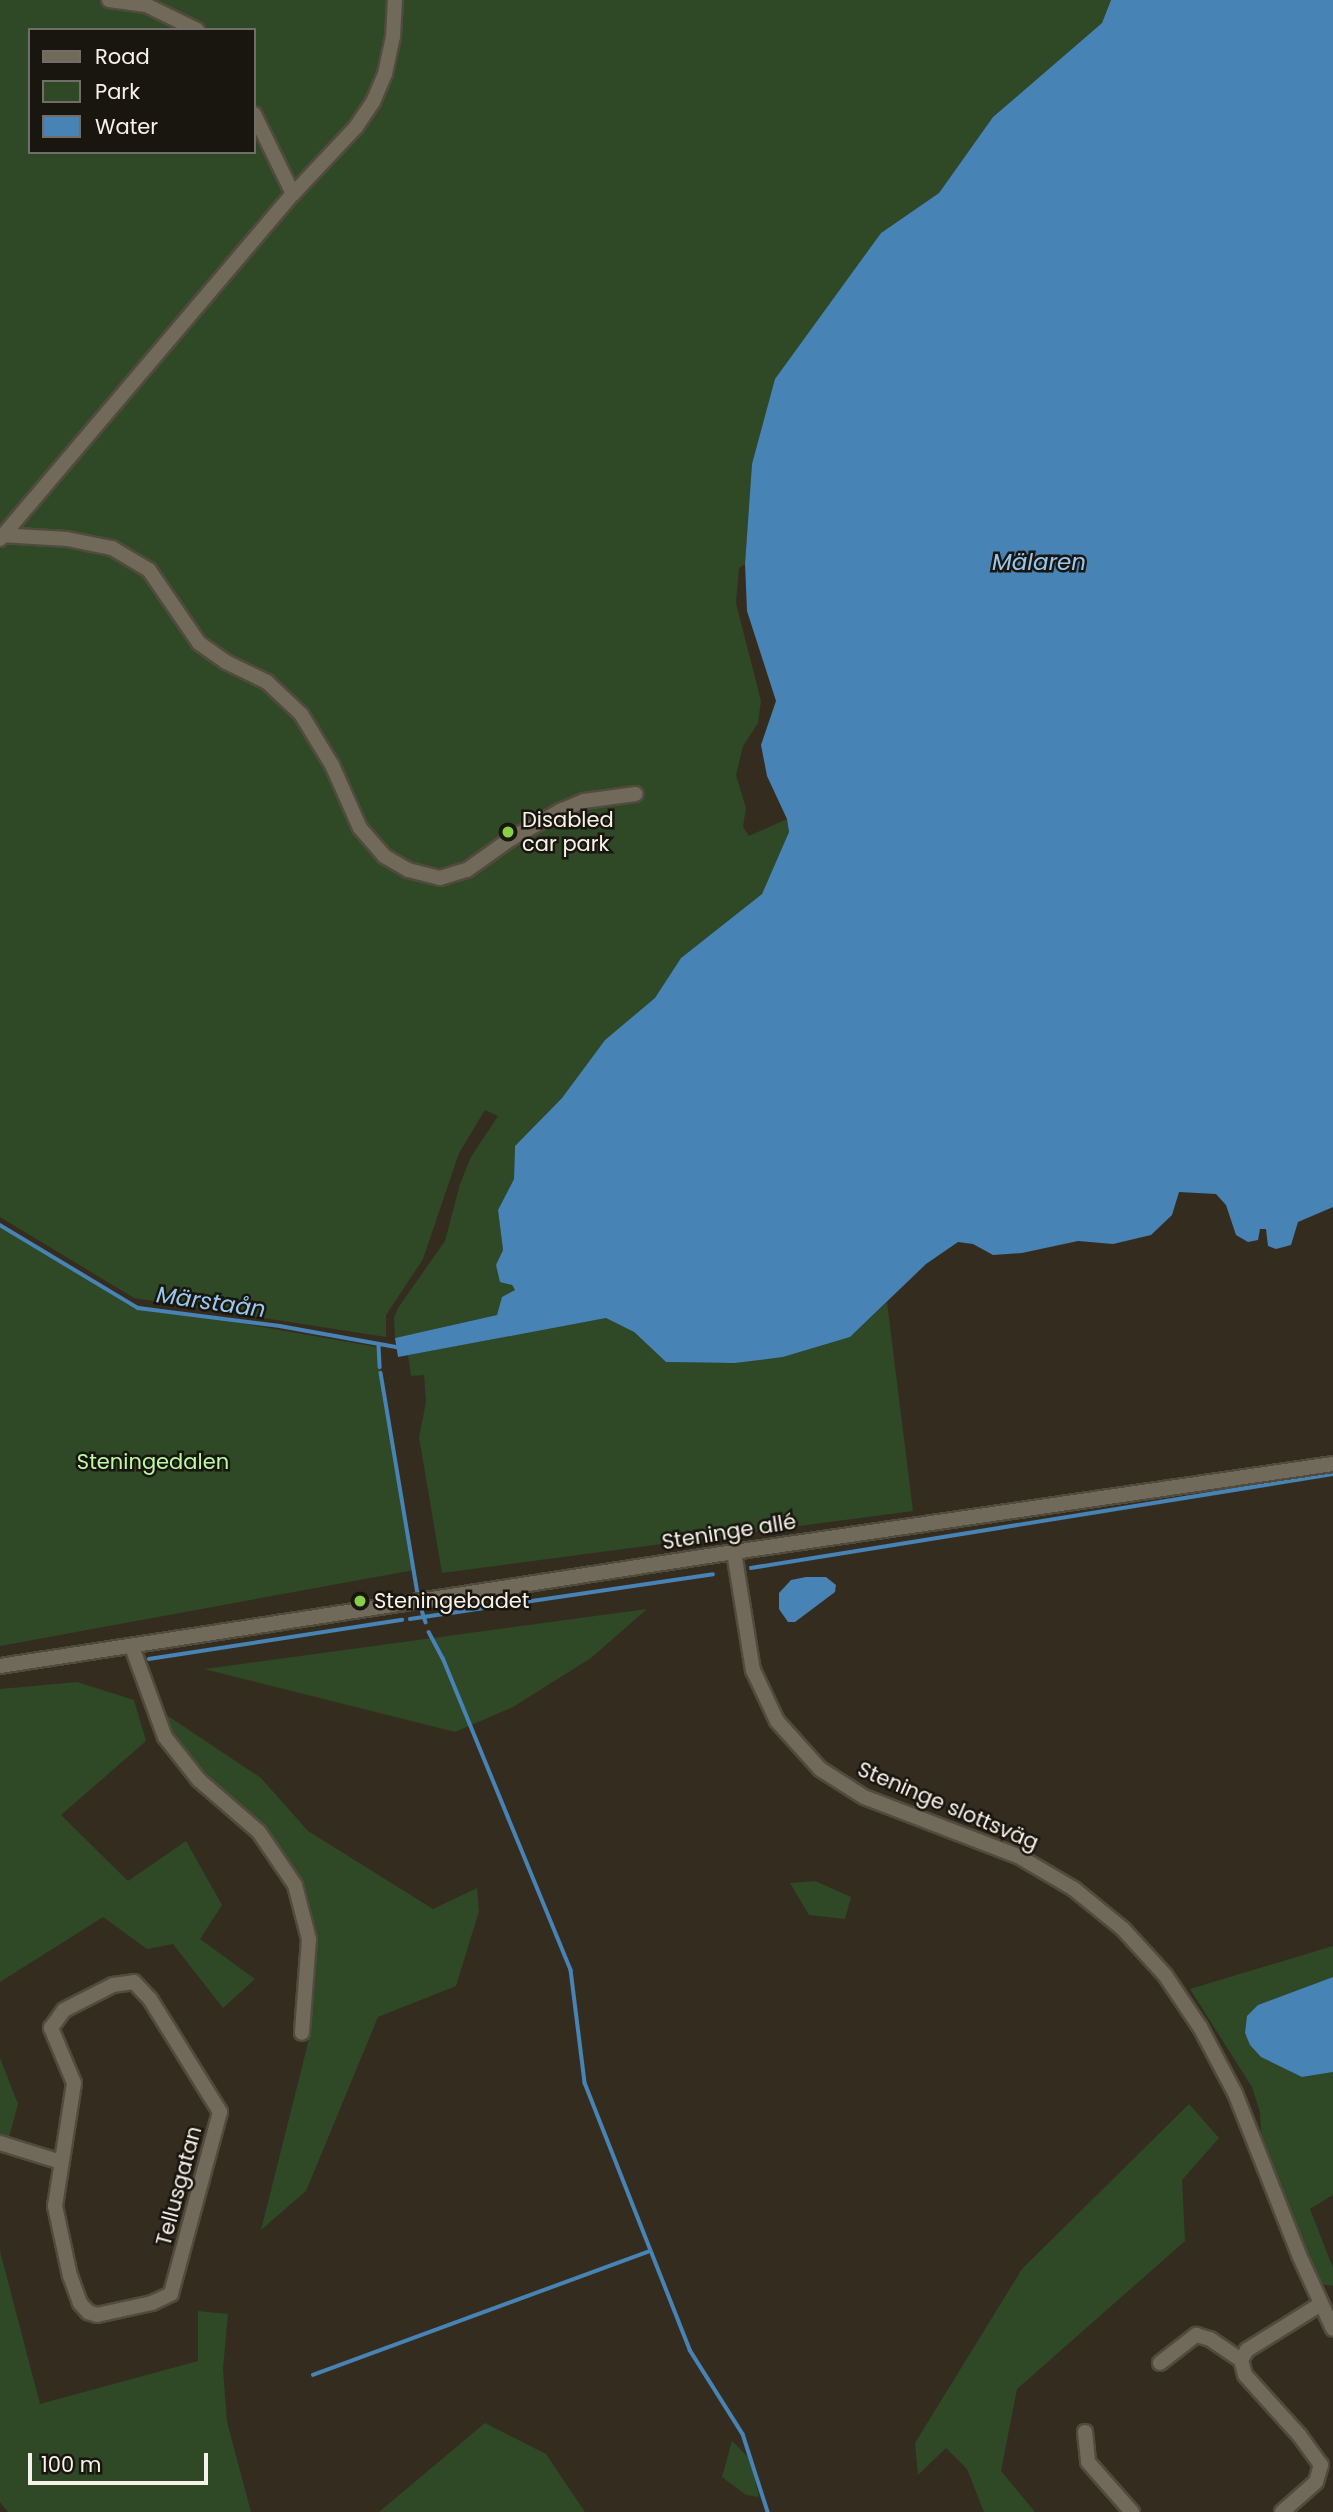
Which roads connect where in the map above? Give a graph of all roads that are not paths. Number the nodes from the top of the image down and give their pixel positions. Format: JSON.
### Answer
{"nodes":[{"id":1,"x":109,"y":0,"type":"edge"},
{"id":2,"x":395,"y":0,"type":"edge"},
{"id":3,"x":193,"y":28,"type":"edge"},
{"id":4,"x":256,"y":118,"type":"edge"},
{"id":5,"x":293,"y":194,"type":"junction"},
{"id":6,"x":1,"y":536,"type":"edge"},
{"id":7,"x":636,"y":794,"type":"dead end"},
{"id":8,"x":1333,"y":1464,"type":"edge"},
{"id":9,"x":734,"y":1552,"type":"junction"},
{"id":10,"x":132,"y":1647,"type":"junction"},
{"id":11,"x":0,"y":1666,"type":"edge"},
{"id":12,"x":302,"y":2034,"type":"dead end"},
{"id":13,"x":0,"y":2143,"type":"edge"},
{"id":14,"x":61,"y":2162,"type":"junction"},
{"id":15,"x":1321,"y":2304,"type":"junction"},
{"id":16,"x":1333,"y":2329,"type":"edge"},
{"id":17,"x":1241,"y":2360,"type":"junction"},
{"id":18,"x":1160,"y":2363,"type":"dead end"},
{"id":19,"x":1085,"y":2432,"type":"dead end"},
{"id":20,"x":1132,"y":2512,"type":"edge"},
{"id":21,"x":1282,"y":2512,"type":"edge"}],
"edges":[{"from":1,"to":3,"type":"street"},
{"from":2,"to":5,"type":"street"},
{"from":4,"to":5,"type":"street"},
{"from":5,"to":6,"type":"street"},
{"from":6,"to":7,"type":"street"},
{"from":8,"to":9,"type":"street","name":"Steninge allé"},
{"from":9,"to":10,"type":"street","name":"Steninge allé"},
{"from":9,"to":15,"type":"street","name":"Steninge slottsväg"},
{"from":10,"to":11,"type":"street","name":"Steninge allé"},
{"from":10,"to":12,"type":"street"},
{"from":13,"to":14,"type":"street"},
{"from":14,"to":14,"type":"street","name":"Tellusgatan"},
{"from":15,"to":16,"type":"street","name":"Steninge slottsväg"},
{"from":15,"to":17,"type":"street"},
{"from":17,"to":18,"type":"street"},
{"from":17,"to":21,"type":"street"},
{"from":19,"to":20,"type":"street"}]}
